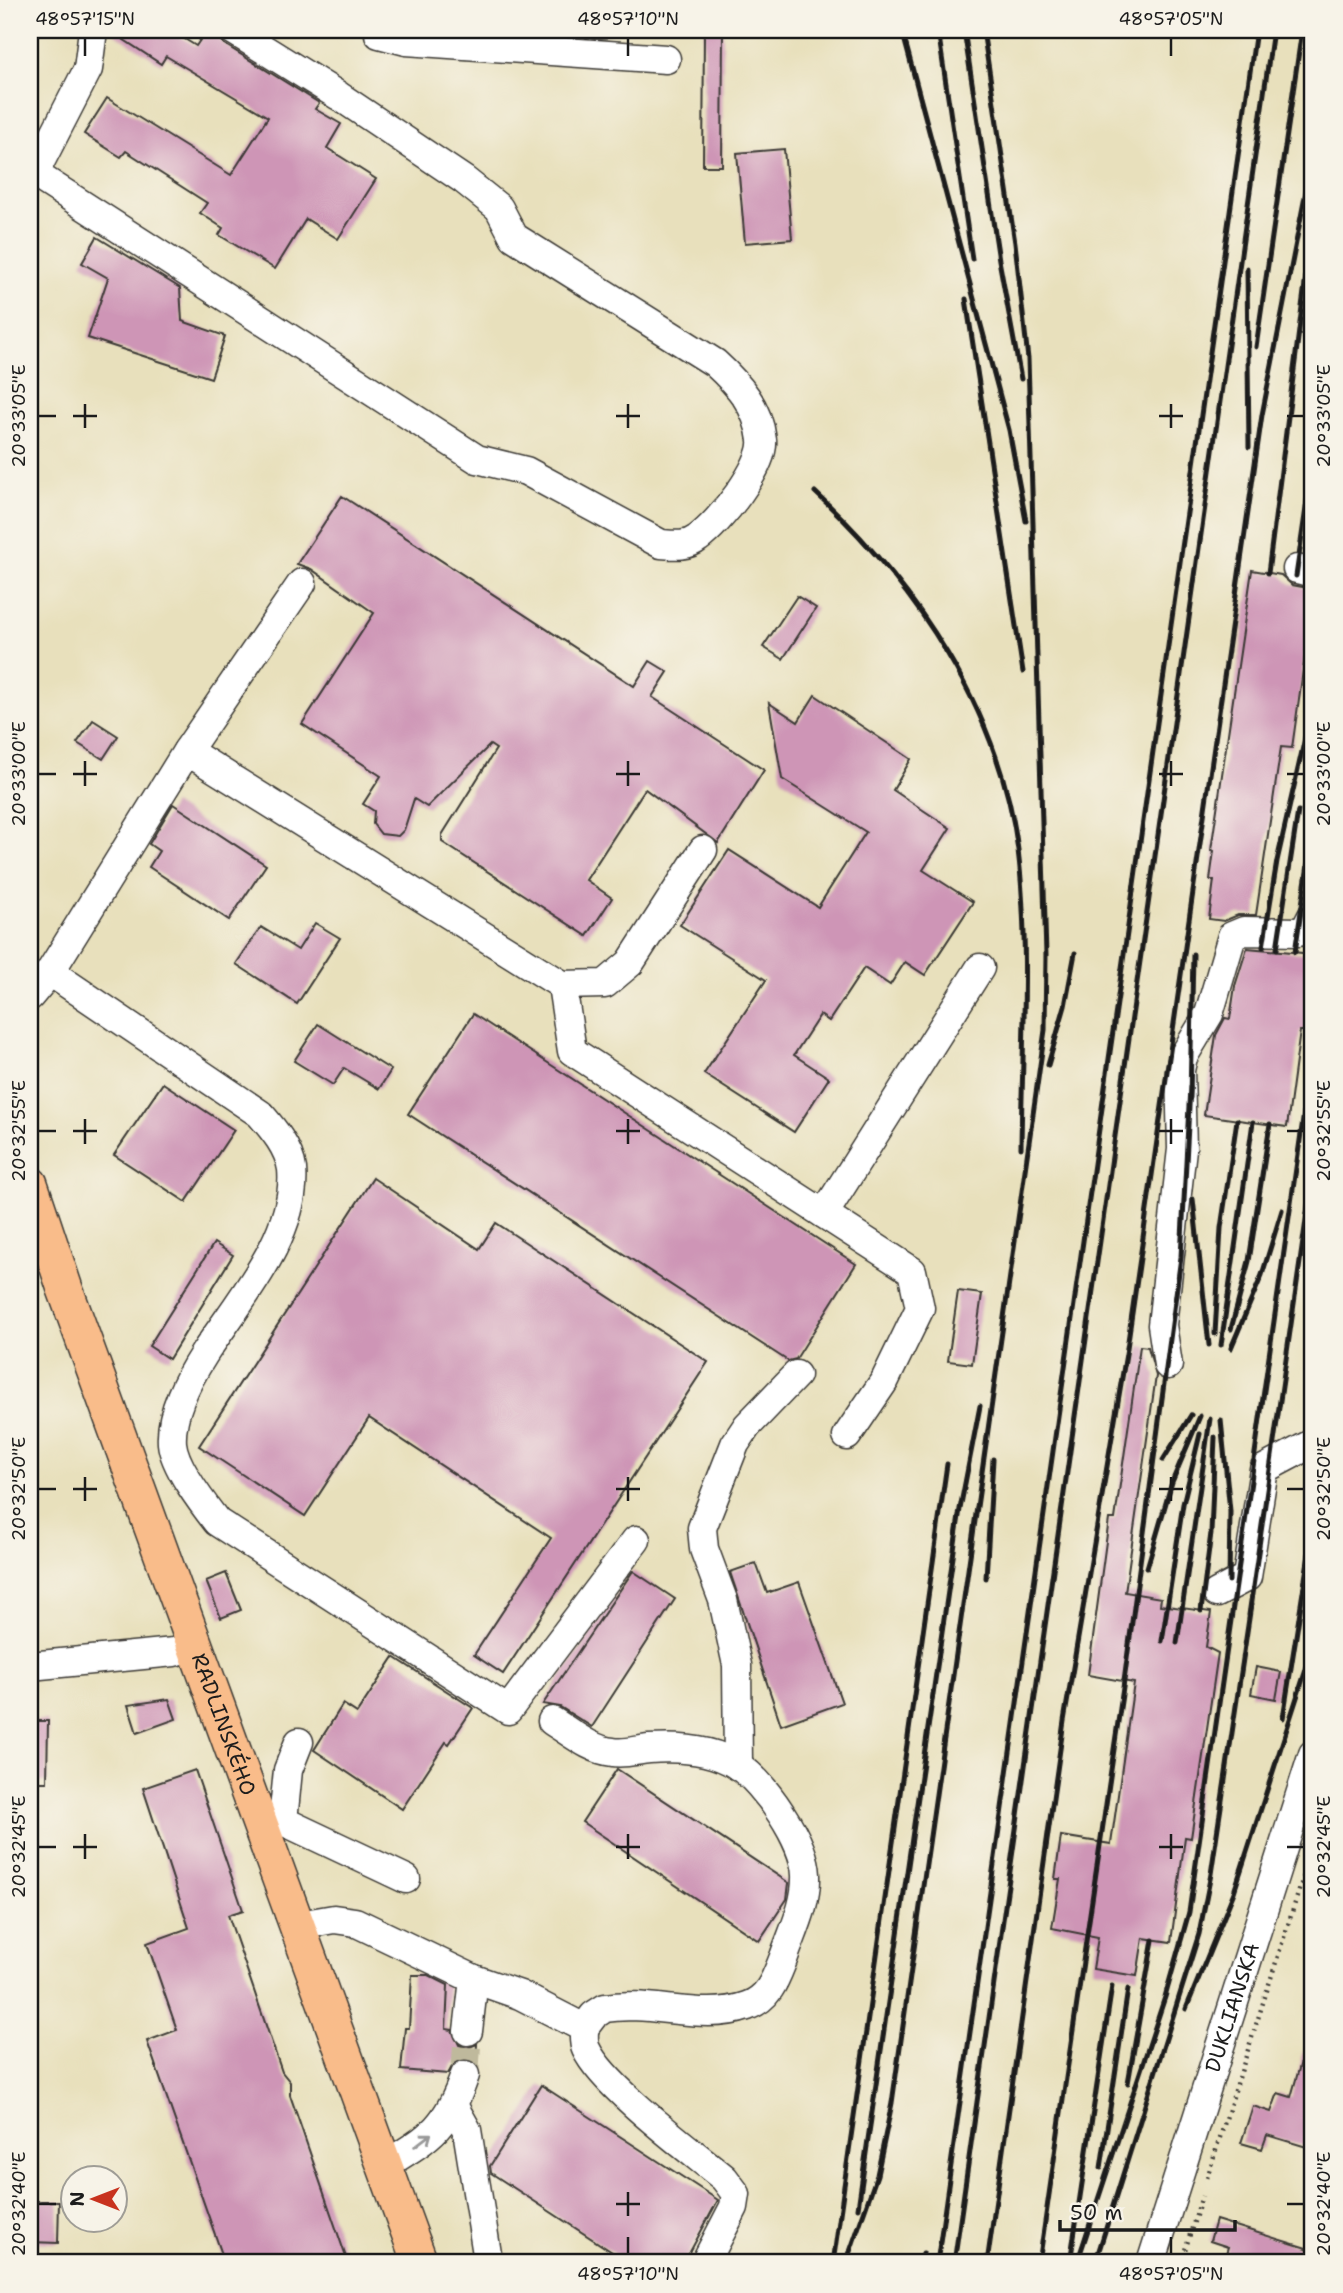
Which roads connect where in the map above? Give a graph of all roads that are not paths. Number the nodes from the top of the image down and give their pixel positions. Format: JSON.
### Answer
{"nodes":[{"id":1,"x":93,"y":30,"type":"edge"},
{"id":2,"x":233,"y":30,"type":"edge"},
{"id":3,"x":379,"y":30,"type":"edge"},
{"id":4,"x":666,"y":59,"type":"dead end"},
{"id":5,"x":32,"y":172,"type":"edge"},
{"id":6,"x":302,"y":583,"type":"dead end"},
{"id":7,"x":187,"y":751,"type":"junction"},
{"id":8,"x":703,"y":850,"type":"dead end"},
{"id":9,"x":1313,"y":914,"type":"edge"},
{"id":10,"x":980,"y":968,"type":"dead end"},
{"id":11,"x":50,"y":972,"type":"junction"},
{"id":12,"x":562,"y":985,"type":"junction"},
{"id":13,"x":30,"y":996,"type":"edge"},
{"id":14,"x":30,"y":1184,"type":"edge"},
{"id":15,"x":824,"y":1213,"type":"junction"},
{"id":16,"x":1168,"y":1365,"type":"dead end"},
{"id":17,"x":796,"y":1376,"type":"dead end"},
{"id":18,"x":847,"y":1436,"type":"dead end"},
{"id":19,"x":1313,"y":1443,"type":"edge"},
{"id":20,"x":636,"y":1540,"type":"dead end"},
{"id":21,"x":1217,"y":1593,"type":"dead end"},
{"id":22,"x":197,"y":1646,"type":"junction"},
{"id":23,"x":30,"y":1666,"type":"edge"},
{"id":24,"x":552,"y":1721,"type":"dead end"},
{"id":25,"x":299,"y":1742,"type":"dead end"},
{"id":26,"x":1313,"y":1754,"type":"edge"},
{"id":27,"x":738,"y":1766,"type":"junction"},
{"id":28,"x":273,"y":1823,"type":"junction"},
{"id":29,"x":406,"y":1879,"type":"dead end"},
{"id":30,"x":299,"y":1925,"type":"junction"},
{"id":31,"x":474,"y":1979,"type":"junction"},
{"id":32,"x":584,"y":2028,"type":"junction"},
{"id":33,"x":468,"y":2031,"type":"tunnel mouth"},
{"id":34,"x":465,"y":2075,"type":"tunnel mouth"},
{"id":35,"x":454,"y":2107,"type":"junction"},
{"id":36,"x":385,"y":2165,"type":"junction"},
{"id":37,"x":487,"y":2254,"type":"dead end"},
{"id":38,"x":421,"y":2263,"type":"edge"},
{"id":39,"x":705,"y":2263,"type":"edge"},
{"id":40,"x":1151,"y":2263,"type":"edge"}],
"edges":[{"from":1,"to":5,"type":"street"},
{"from":2,"to":5,"type":"street"},
{"from":3,"to":4,"type":"street"},
{"from":6,"to":7,"type":"street"},
{"from":7,"to":11,"type":"street"},
{"from":7,"to":12,"type":"street"},
{"from":8,"to":12,"type":"street"},
{"from":9,"to":16,"type":"street"},
{"from":10,"to":15,"type":"street"},
{"from":11,"to":13,"type":"street"},
{"from":11,"to":20,"type":"street"},
{"from":12,"to":15,"type":"street"},
{"from":14,"to":22,"type":"main road","name":"RADLINSKÉHO"},
{"from":15,"to":18,"type":"street"},
{"from":17,"to":27,"type":"street"},
{"from":19,"to":21,"type":"street"},
{"from":22,"to":23,"type":"street"},
{"from":22,"to":28,"type":"main road","name":"RADLINSKÉHO"},
{"from":24,"to":27,"type":"street"},
{"from":25,"to":28,"type":"street"},
{"from":26,"to":40,"type":"street","name":"DUKLIANSKA"},
{"from":27,"to":32,"type":"street"},
{"from":28,"to":29,"type":"street"},
{"from":28,"to":30,"type":"main road","name":"RADLINSKÉHO"},
{"from":30,"to":31,"type":"street"},
{"from":30,"to":36,"type":"main road","name":"RADLINSKÉHO"},
{"from":31,"to":32,"type":"street"},
{"from":31,"to":33,"type":"street"},
{"from":32,"to":39,"type":"street"},
{"from":34,"to":35,"type":"street"},
{"from":36,"to":35,"type":"street","one_way":true},
{"from":35,"to":37,"type":"street"},
{"from":36,"to":38,"type":"main road","name":"RADLINSKÉHO"}]}
